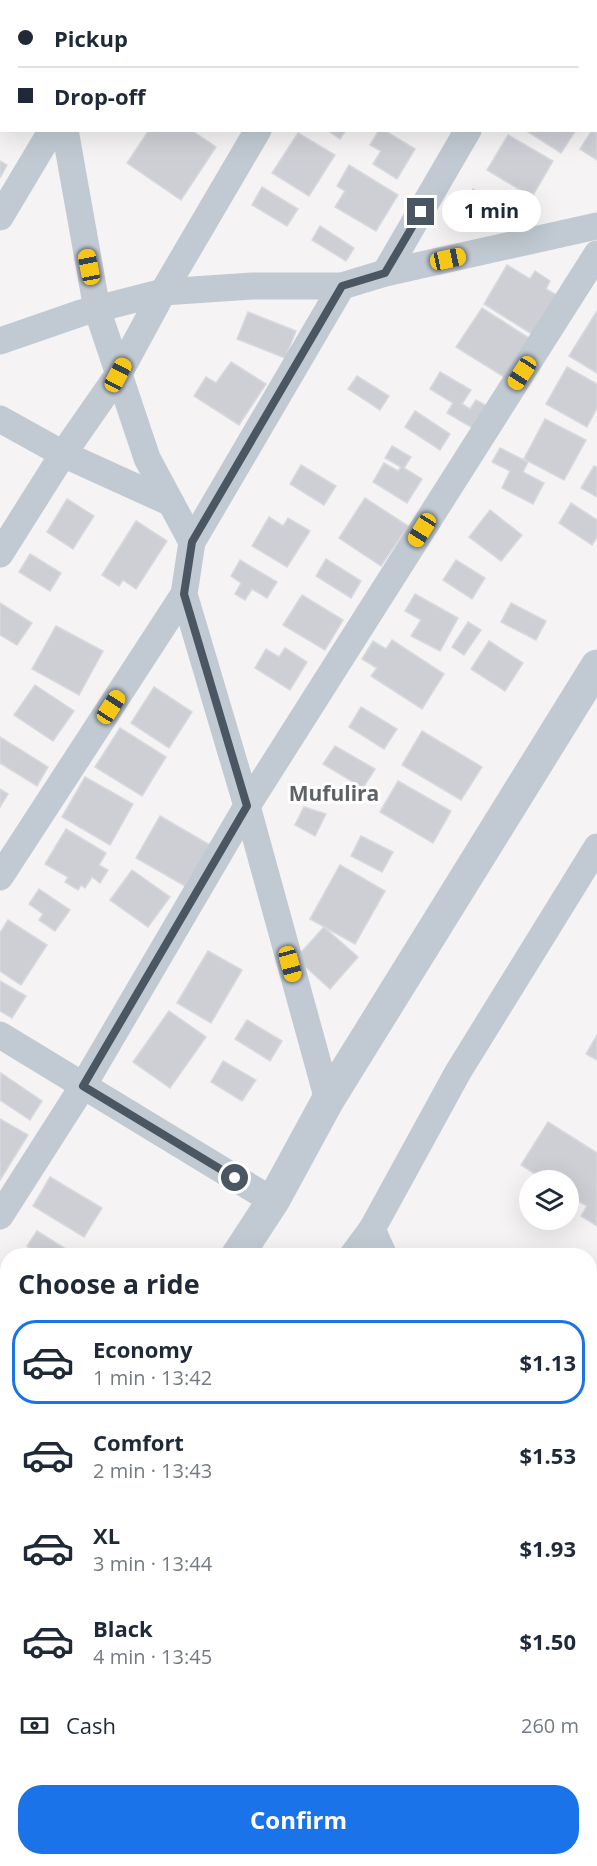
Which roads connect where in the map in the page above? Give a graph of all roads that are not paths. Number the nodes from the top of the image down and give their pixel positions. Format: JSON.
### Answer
{"nodes":[{"id":1,"x":51,"y":132,"type":"edge"},
{"id":2,"x":65,"y":132,"type":"edge"},
{"id":3,"x":257,"y":132,"type":"edge"},
{"id":4,"x":467,"y":132,"type":"edge"},
{"id":5,"x":0,"y":217,"type":"edge"},
{"id":6,"x":597,"y":226,"type":"edge"},
{"id":7,"x":597,"y":254,"type":"edge"},
{"id":8,"x":385,"y":273,"type":"junction"},
{"id":9,"x":342,"y":286,"type":"junction"},
{"id":10,"x":163,"y":292,"type":"junction"},
{"id":11,"x":97,"y":309,"type":"junction"},
{"id":12,"x":0,"y":341,"type":"edge"},
{"id":13,"x":118,"y":375,"type":"junction"},
{"id":14,"x":0,"y":419,"type":"edge"},
{"id":15,"x":63,"y":454,"type":"junction"},
{"id":16,"x":171,"y":503,"type":"junction"},
{"id":17,"x":192,"y":542,"type":"junction"},
{"id":18,"x":0,"y":554,"type":"edge"},
{"id":19,"x":184,"y":594,"type":"junction"},
{"id":20,"x":597,"y":666,"type":"edge"},
{"id":21,"x":247,"y":806,"type":"junction"},
{"id":22,"x":597,"y":847,"type":"edge"},
{"id":23,"x":0,"y":877,"type":"edge"},
{"id":24,"x":0,"y":1035,"type":"edge"},
{"id":25,"x":83,"y":1086,"type":"junction"},
{"id":26,"x":328,"y":1100,"type":"junction"},
{"id":27,"x":273,"y":1202,"type":"junction"},
{"id":28,"x":0,"y":1216,"type":"edge"},
{"id":29,"x":372,"y":1229,"type":"junction"},
{"id":30,"x":242,"y":1248,"type":"edge"},
{"id":31,"x":358,"y":1248,"type":"edge"},
{"id":32,"x":380,"y":1248,"type":"edge"}],
"edges":[{"from":1,"to":5,"type":"street"},
{"from":2,"to":11,"type":"street"},
{"from":3,"to":10,"type":"street"},
{"from":4,"to":8,"type":"street"},
{"from":6,"to":8,"type":"street"},
{"from":7,"to":21,"type":"street"},
{"from":8,"to":9,"type":"street"},
{"from":9,"to":10,"type":"street"},
{"from":9,"to":17,"type":"street"},
{"from":10,"to":11,"type":"street"},
{"from":10,"to":13,"type":"street"},
{"from":11,"to":12,"type":"street"},
{"from":11,"to":13,"type":"street"},
{"from":13,"to":15,"type":"street"},
{"from":13,"to":16,"type":"street"},
{"from":14,"to":15,"type":"street"},
{"from":15,"to":16,"type":"street"},
{"from":15,"to":18,"type":"street"},
{"from":16,"to":17,"type":"street"},
{"from":17,"to":19,"type":"street"},
{"from":19,"to":21,"type":"street"},
{"from":19,"to":23,"type":"street"},
{"from":20,"to":26,"type":"street"},
{"from":21,"to":25,"type":"street"},
{"from":21,"to":26,"type":"street"},
{"from":22,"to":29,"type":"street"},
{"from":24,"to":25,"type":"street"},
{"from":25,"to":27,"type":"street"},
{"from":25,"to":28,"type":"street"},
{"from":26,"to":27,"type":"street"},
{"from":27,"to":30,"type":"street"},
{"from":29,"to":31,"type":"street"},
{"from":29,"to":32,"type":"street"}]}
